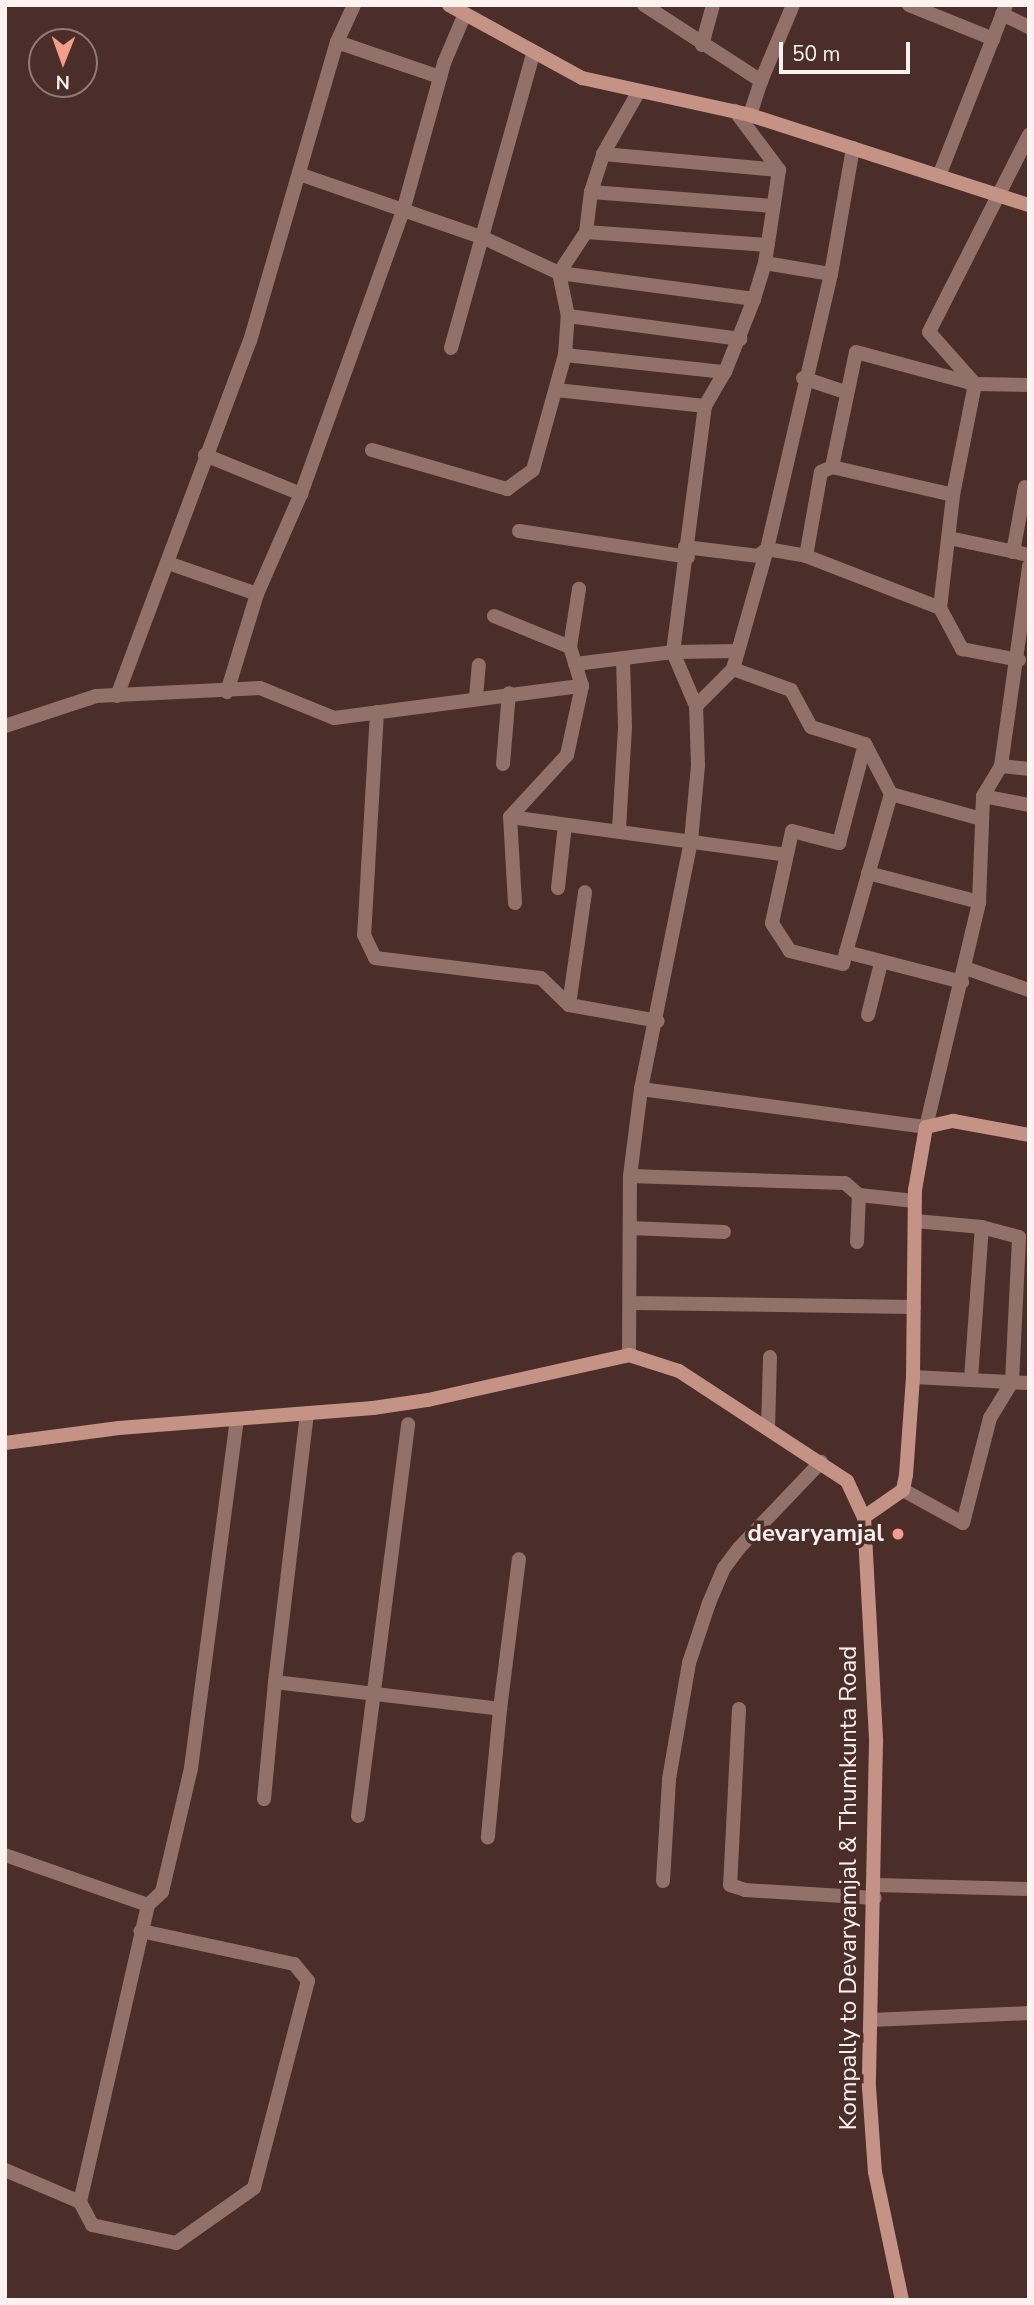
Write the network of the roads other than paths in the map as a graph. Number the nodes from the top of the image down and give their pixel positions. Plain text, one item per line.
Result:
1 (354, 5) edge
2 (449, 5) edge
3 (644, 5) edge
4 (713, 5) edge
5 (793, 5) edge
6 (909, 5) edge
7 (1004, 10) edge
8 (464, 16) junction
9 (1029, 27) edge
10 (993, 39) junction
11 (337, 42) junction
12 (702, 45) junction
13 (533, 55) junction
14 (440, 77) junction
15 (761, 81) junction
16 (638, 93) junction
17 (735, 111) junction
18 (750, 115) junction
19 (1029, 135) edge
20 (853, 148) junction
21 (603, 154) junction
22 (779, 170) junction
23 (299, 174) junction
24 (939, 176) junction
25 (591, 192) junction
26 (1000, 194) junction
27 (1029, 205) edge
28 (773, 206) junction
29 (403, 211) junction
30 (586, 232) junction
31 (484, 238) junction
32 (768, 245) junction
33 (765, 263) junction
34 (559, 273) junction
35 (831, 274) junction
36 (754, 299) junction
37 (568, 316) junction
38 (740, 339) junction
39 (451, 348) dead end
40 (565, 355) junction
41 (725, 372) junction
42 (803, 378) junction
43 (975, 384) junction
44 (1029, 385) edge
45 (556, 390) junction
46 (845, 391) junction
47 (705, 406) junction
48 (372, 450) dead end
49 (205, 455) junction
50 (832, 467) junction
51 (1026, 487) dead end
52 (300, 494) junction
53 (953, 495) junction
54 (519, 531) dead end
55 (949, 538) junction
56 (767, 549) junction
57 (687, 552) junction
58 (1013, 552) junction
59 (1029, 555) edge
60 (806, 556) junction
61 (168, 563) junction
62 (1029, 566) edge
63 (579, 589) dead end
64 (257, 594) junction
65 (940, 608) junction
66 (494, 616) dead end
67 (570, 647) junction
68 (738, 651) junction
69 (673, 652) junction
70 (623, 658) junction
71 (1019, 660) junction
72 (575, 664) junction
73 (479, 665) dead end
74 (733, 669) junction
75 (582, 686) junction
76 (227, 692) junction
77 (509, 693) junction
78 (117, 696) junction
79 (476, 697) junction
80 (696, 706) junction
81 (377, 712) junction
82 (5, 726) edge
83 (865, 744) junction
84 (503, 764) dead end
85 (1001, 766) junction
86 (1029, 769) edge
87 (891, 794) junction
88 (984, 796) junction
89 (1029, 805) edge
90 (509, 817) junction
91 (981, 819) junction
92 (565, 825) junction
93 (619, 829) junction
94 (691, 841) junction
95 (786, 855) junction
96 (868, 873) junction
97 (558, 888) dead end
98 (584, 892) dead end
99 (979, 902) junction
100 (515, 903) dead end
101 (846, 952) junction
102 (881, 963) junction
103 (964, 975) junction
104 (1029, 990) edge
105 (569, 1005) junction
106 (868, 1015) dead end
107 (658, 1021) junction
108 (641, 1090) junction
109 (926, 1127) junction
110 (1029, 1135) edge
111 (630, 1176) junction
112 (859, 1195) junction
113 (915, 1201) junction
114 (915, 1221) junction
115 (982, 1227) junction
116 (630, 1228) junction
117 (723, 1232) dead end
118 (858, 1242) dead end
119 (631, 1303) junction
120 (914, 1307) junction
121 (629, 1355) junction
122 (770, 1357) dead end
123 (913, 1377) junction
124 (971, 1379) junction
125 (1012, 1382) junction
126 (1029, 1383) edge
127 (307, 1413) junction
128 (237, 1419) junction
129 (408, 1424) dead end
130 (768, 1429) junction
131 (5, 1443) edge
132 (821, 1462) junction
133 (902, 1490) junction
134 (864, 1517) junction
135 (519, 1559) dead end
136 (275, 1682) junction
137 (373, 1691) junction
138 (500, 1709) junction
139 (739, 1709) dead end
140 (264, 1799) dead end
141 (358, 1816) dead end
142 (488, 1837) dead end
143 (5, 1855) edge
144 (663, 1881) dead end
145 (1029, 1889) edge
146 (875, 1891) junction
147 (148, 1905) junction
148 (141, 1931) junction
149 (1029, 2013) edge
150 (871, 2020) junction
151 (5, 2170) edge
152 (80, 2202) junction
153 (902, 2300) edge

1 - 11 street
2 - 8 main road
3 - 12 street
4 - 12 street
5 - 15 street
6 - 10 street
7 - 9 street
7 - 10 street
8 - 13 main road
8 - 14 street
10 - 24 street
11 - 14 street
11 - 23 street
12 - 15 street
13 - 16 main road
13 - 31 street
14 - 29 street
15 - 18 street
16 - 17 main road
16 - 21 street
17 - 18 main road
17 - 22 street
18 - 20 main road
19 - 26 street
20 - 24 main road
20 - 35 street
21 - 22 street
21 - 25 street
22 - 28 street
23 - 29 street
23 - 49 street
24 - 26 main road
25 - 28 street
25 - 30 street
26 - 27 main road
26 - 43 street
28 - 32 street
29 - 31 street
29 - 52 street
30 - 32 street
30 - 34 street
31 - 34 street
31 - 39 street
32 - 33 street
33 - 35 street
33 - 36 street
34 - 36 street
34 - 37 street
35 - 42 street
36 - 38 street
37 - 38 street
37 - 40 street
38 - 41 street
40 - 41 street
40 - 45 street
41 - 47 street
42 - 46 street
42 - 56 street
43 - 44 street
43 - 46 street
43 - 53 street
45 - 47 street
45 - 48 street
46 - 50 street
47 - 57 street
49 - 52 street
49 - 61 street
50 - 53 street
50 - 60 street
51 - 58 street
52 - 64 street
53 - 55 street
54 - 57 street
55 - 58 street
55 - 65 street
56 - 57 street
56 - 60 street
56 - 68 street
57 - 69 street
58 - 59 street
60 - 65 street
61 - 64 street
61 - 78 street
62 - 71 street
63 - 67 street
64 - 76 street
65 - 71 street
66 - 67 street
67 - 72 street
68 - 69 street
68 - 74 street
69 - 70 street
69 - 80 street
70 - 72 street
70 - 93 street
71 - 85 street
72 - 75 street
73 - 79 street
74 - 80 street
74 - 83 street
75 - 77 street
75 - 90 street
76 - 78 street
76 - 81 street
77 - 79 street
77 - 84 street
78 - 82 street
79 - 81 street
80 - 94 street
81 - 105 street
83 - 87 street
83 - 95 street
85 - 86 street
85 - 88 street
87 - 91 street
87 - 96 street
88 - 89 street
88 - 91 street
90 - 92 street
90 - 100 street
91 - 99 street
92 - 93 street
92 - 97 street
93 - 94 street
94 - 95 street
94 - 107 street
95 - 101 street
96 - 99 street
96 - 101 street
98 - 105 street
99 - 103 street
101 - 102 street
102 - 103 street
102 - 106 street
103 - 104 street
103 - 109 street
105 - 107 street
107 - 108 street
108 - 109 street
108 - 111 street
109 - 110 main road
109 - 113 main road
111 - 112 street
111 - 116 street
112 - 113 street
112 - 118 street
113 - 114 main road
114 - 115 street
114 - 120 main road
115 - 124 street
115 - 125 street
116 - 117 street
116 - 119 street
119 - 120 street
119 - 121 street
120 - 123 main road
121 - 127 main road
121 - 130 main road, Kompally to Devaryamjal & Thumkunta Road
122 - 130 street
123 - 124 street
123 - 133 main road
124 - 125 street
125 - 126 street
125 - 133 street
127 - 128 main road
127 - 136 street
128 - 131 main road
128 - 147 street
129 - 137 street
130 - 132 main road, Kompally to Devaryamjal & Thumkunta Road
132 - 134 main road, Kompally to Devaryamjal & Thumkunta Road
132 - 144 street
133 - 134 main road
134 - 146 main road, Kompally to Devaryamjal & Thumkunta Road
135 - 138 street
136 - 137 street
136 - 140 street
137 - 138 street
137 - 141 street
138 - 142 street
139 - 146 street
143 - 147 street
145 - 146 street
146 - 150 main road, Kompally to Devaryamjal & Thumkunta Road
147 - 148 street
148 - 152 street
148 - 152 street
149 - 150 street
150 - 153 main road, Kompally to Devaryamjal & Thumkunta Road
151 - 152 street

